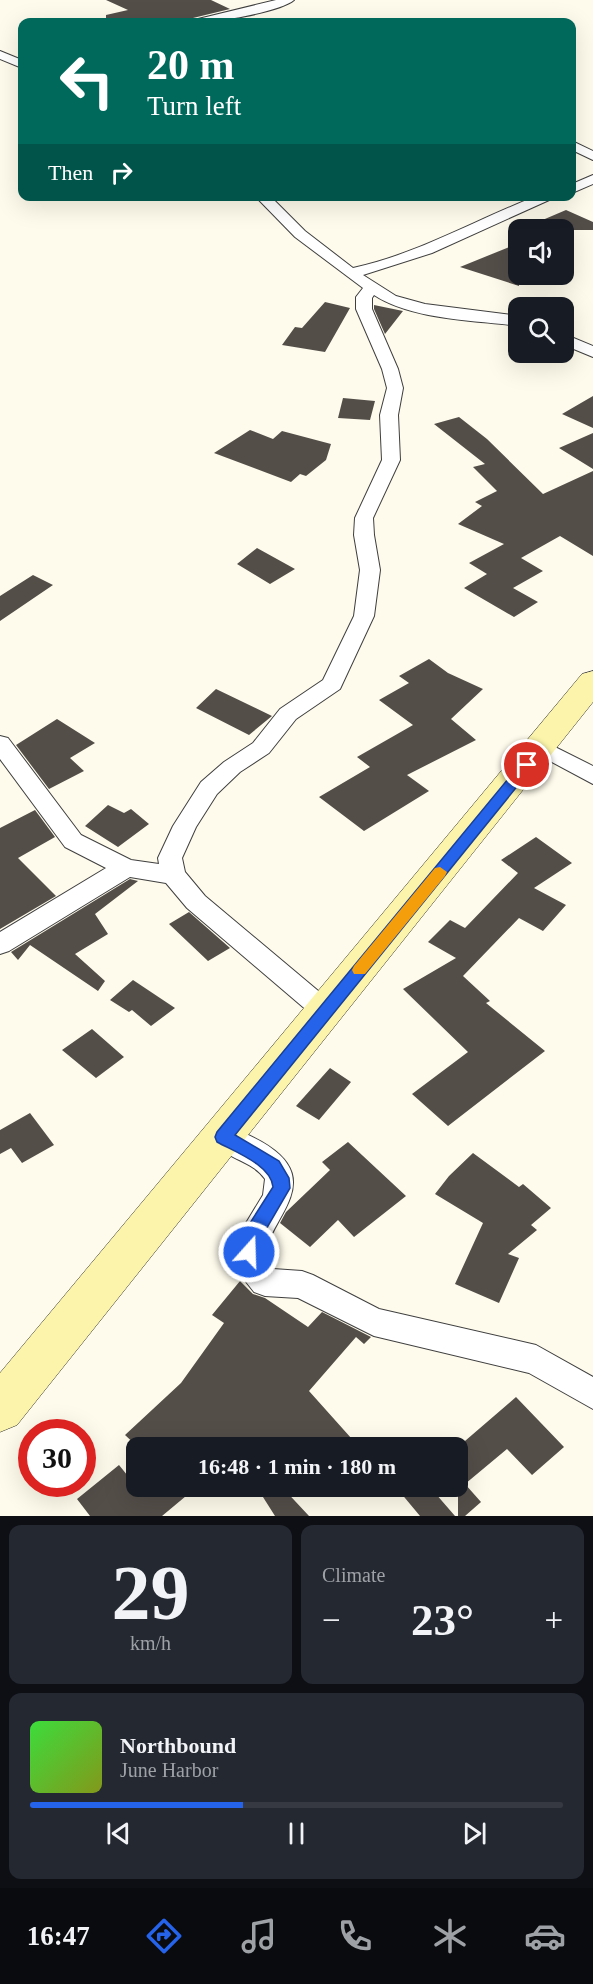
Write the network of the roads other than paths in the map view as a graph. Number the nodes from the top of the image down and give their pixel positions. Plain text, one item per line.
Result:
1 (288, 0) edge
2 (216, 18) edge
3 (0, 56) edge
4 (18, 61) edge
5 (576, 147) edge
6 (593, 156) edge
7 (593, 179) edge
8 (576, 187) edge
9 (267, 201) edge
10 (538, 201) edge
11 (350, 273) junction
12 (368, 294) junction
13 (508, 320) edge
14 (574, 343) edge
15 (593, 352) edge
16 (593, 681) edge
17 (0, 743) edge
18 (541, 747) junction
19 (593, 776) edge
20 (126, 868) junction
21 (173, 875) junction
22 (0, 944) edge
23 (326, 1012) junction
24 (223, 1137) junction
25 (593, 1394) edge
26 (0, 1409) edge

1 - 2 street
3 - 4 street
5 - 6 street
7 - 8 street
9 - 11 street
10 - 11 street
11 - 12 street
12 - 13 street
12 - 21 street
14 - 15 street
16 - 18 street
17 - 20 street
18 - 19 street
18 - 23 street
20 - 21 street
20 - 22 street
21 - 23 street
23 - 24 street
24 - 25 street
24 - 26 street

